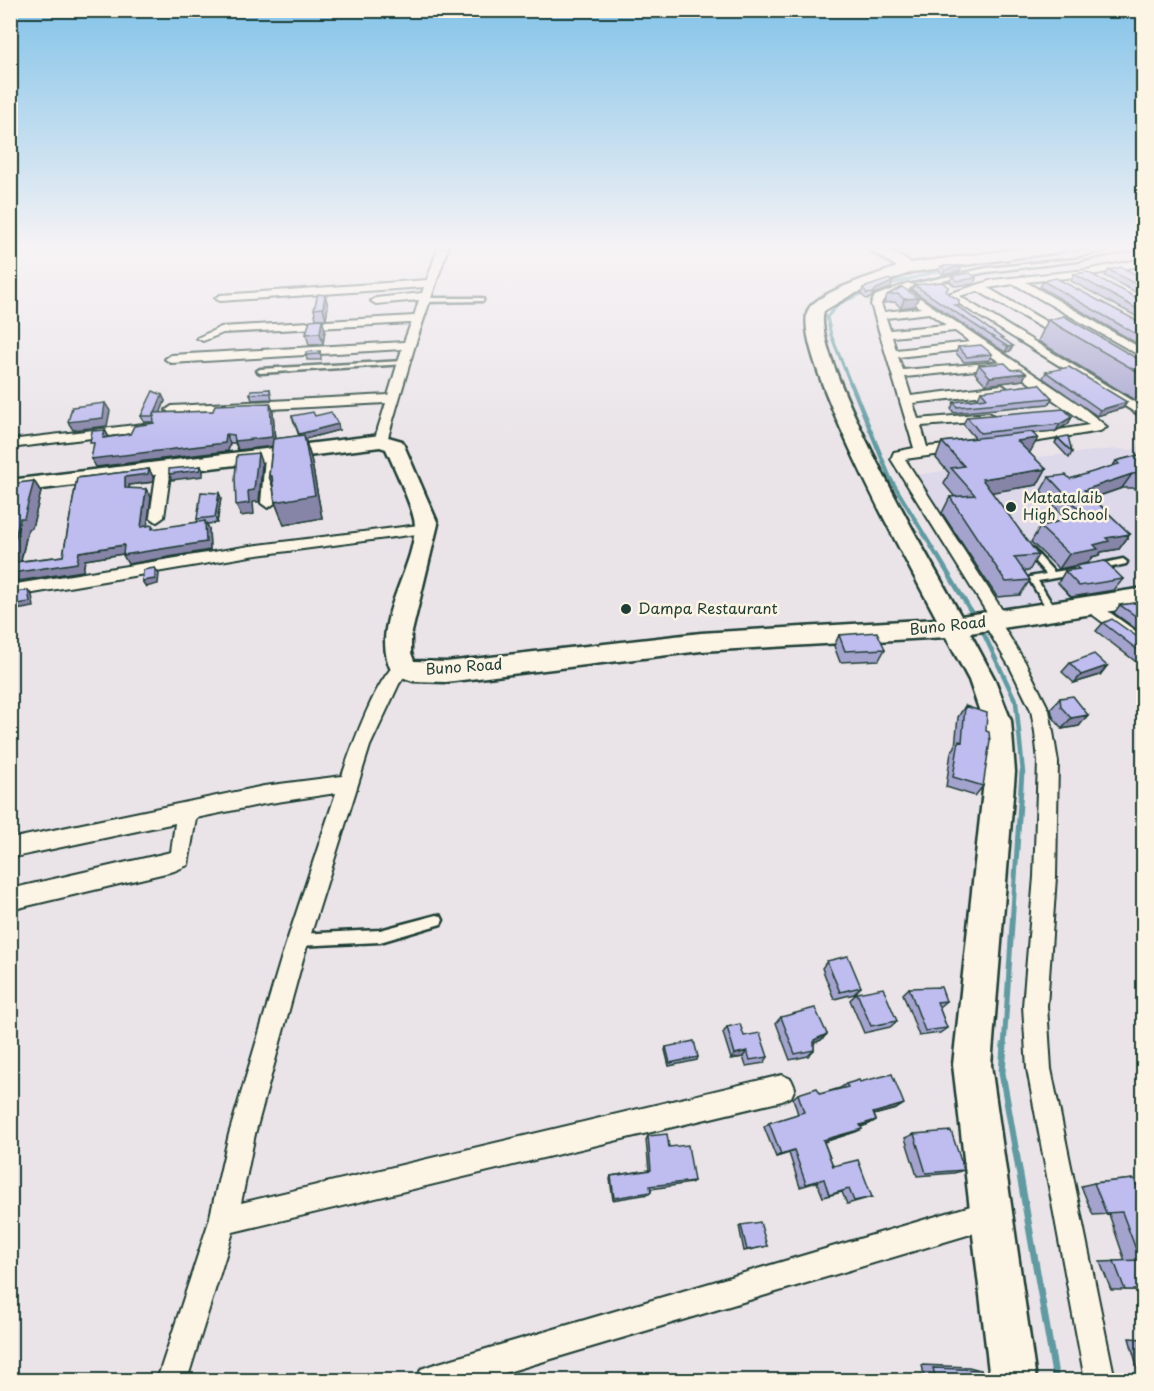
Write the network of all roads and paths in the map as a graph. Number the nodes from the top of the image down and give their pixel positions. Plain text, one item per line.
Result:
1 (420, 313) edge
2 (816, 313) edge
3 (879, 313) edge
4 (905, 313) edge
5 (934, 313) edge
6 (980, 313) edge
7 (1024, 313) edge
8 (1071, 313) edge
9 (879, 316) junction
10 (418, 319) junction
11 (956, 328) junction
12 (884, 334) junction
13 (203, 338) dead end
14 (981, 344) junction
15 (409, 345) junction
16 (1082, 347) edge
17 (890, 354) junction
18 (1143, 355) edge
19 (171, 359) dead end
20 (366, 359) dead end
21 (404, 360) junction
22 (1010, 364) junction
23 (260, 371) dead end
24 (897, 374) junction
25 (1039, 384) junction
26 (393, 399) junction
27 (906, 400) junction
28 (1076, 408) junction
29 (1140, 409) edge
30 (172, 410) edge
31 (1054, 410) edge
32 (998, 416) edge
33 (914, 423) junction
34 (152, 428) edge
35 (381, 441) junction
36 (1000, 443) edge
37 (10, 444) edge
38 (978, 445) edge
39 (922, 451) junction
40 (272, 454) junction
41 (164, 468) junction
42 (10, 487) edge
43 (268, 503) dead end
44 (157, 517) dead end
45 (427, 529) junction
46 (1026, 546) edge
47 (1123, 562) dead end
48 (1093, 568) edge
49 (1083, 570) edge
50 (1052, 575) junction
51 (10, 591) edge
52 (1143, 597) edge
53 (1091, 605) junction
54 (1053, 612) junction
55 (995, 621) junction
56 (952, 627) junction
57 (1143, 647) edge
58 (402, 667) junction
59 (350, 783) junction
60 (187, 812) junction
61 (10, 849) edge
62 (10, 900) edge
63 (437, 920) dead end
64 (298, 940) junction
65 (782, 1088) dead end
66 (991, 1214) junction
67 (223, 1221) junction
68 (172, 1380) edge
69 (432, 1380) edge
70 (1013, 1380) edge
71 (1100, 1380) edge

1 - 10 street
2 - 56 street
3 - 9 street
4 - 9 street
5 - 11 street
6 - 29 street
7 - 16 street
8 - 18 street
9 - 12 street
10 - 13 street
10 - 15 street
11 - 12 street
11 - 14 street
12 - 17 street
14 - 17 street
14 - 22 street
15 - 19 street
15 - 21 street
17 - 24 street
20 - 21 lane
21 - 23 lane
21 - 26 street
22 - 24 street
22 - 25 street
24 - 27 street
25 - 27 street
25 - 28 street
26 - 30 street
26 - 35 street
27 - 33 street
28 - 31 street
28 - 36 street
32 - 33 street
33 - 39 street
34 - 37 street
35 - 40 street
35 - 45 street
38 - 39 street
39 - 55 street
40 - 41 street
40 - 43 street
41 - 42 street
41 - 44 street
45 - 51 street
45 - 58 street
46 - 50 lane
47 - 48 lane
49 - 50 lane
50 - 54 lane
52 - 53 street, Buno Road
53 - 54 street, Buno Road
53 - 57 street
54 - 55 street, Buno Road
55 - 56 street, Buno Road
55 - 71 street
56 - 58 street, Buno Road
56 - 66 street
58 - 59 street
59 - 60 street
59 - 64 street
60 - 61 street
60 - 62 street
63 - 64 lane
64 - 67 street
65 - 67 street
66 - 69 street
66 - 70 street
67 - 68 street

